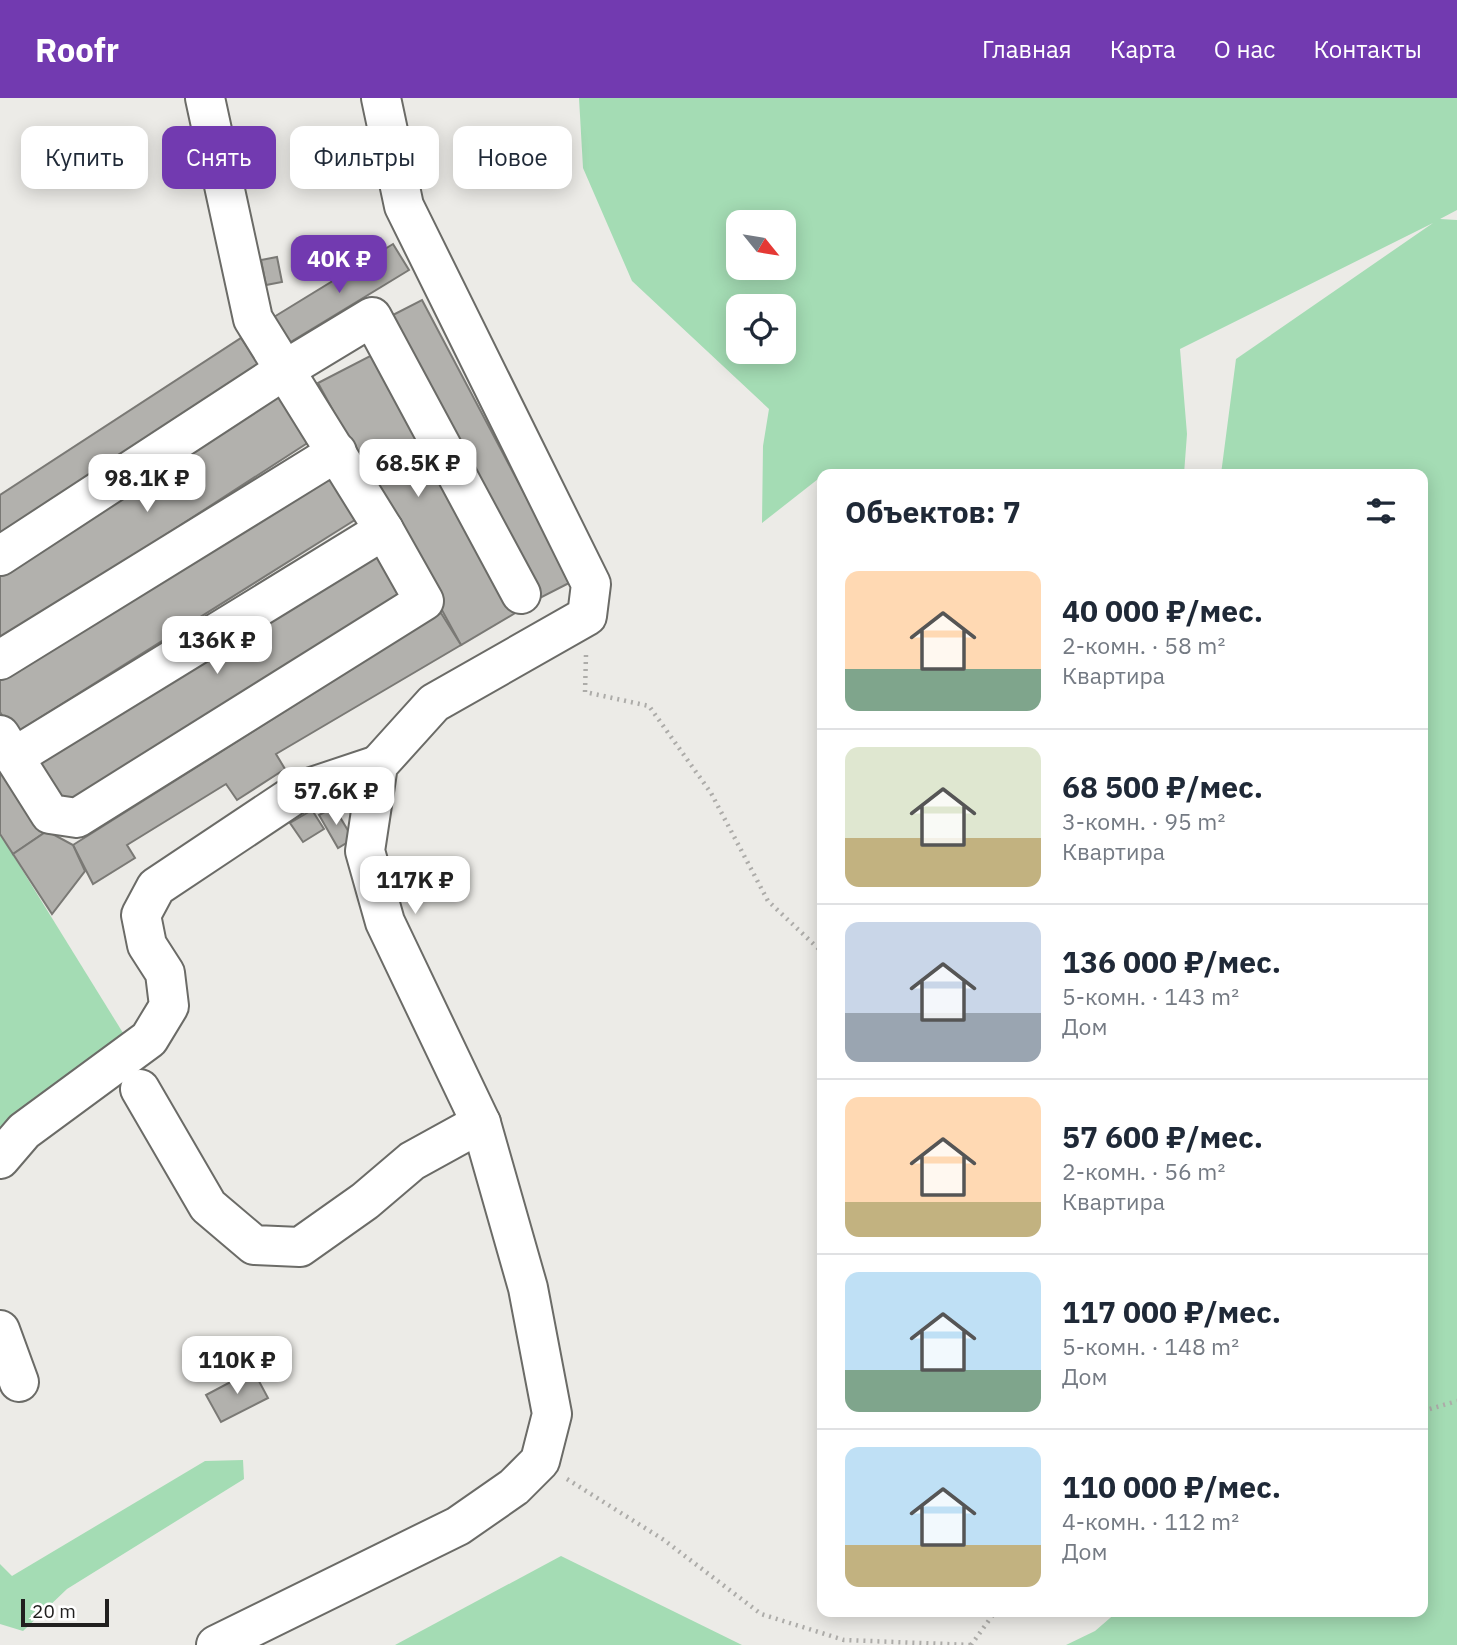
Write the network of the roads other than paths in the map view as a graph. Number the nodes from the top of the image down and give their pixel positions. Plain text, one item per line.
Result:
1 (205, 98) edge
2 (381, 98) edge
3 (286, 369) junction
4 (337, 452) junction
5 (384, 530) junction
6 (0, 556) edge
7 (521, 594) dead end
8 (0, 660) edge
9 (7, 746) edge
10 (378, 765) junction
11 (140, 1088) dead end
12 (481, 1123) junction
13 (0, 1159) edge
14 (0, 1330) edge
15 (19, 1382) dead end
16 (216, 1645) edge

1 - 3 street
2 - 10 street
3 - 4 street
3 - 6 street
3 - 7 street
4 - 5 street
4 - 8 street
5 - 9 street
5 - 9 street
10 - 12 street
10 - 13 street
11 - 12 street
12 - 16 street
14 - 15 street

